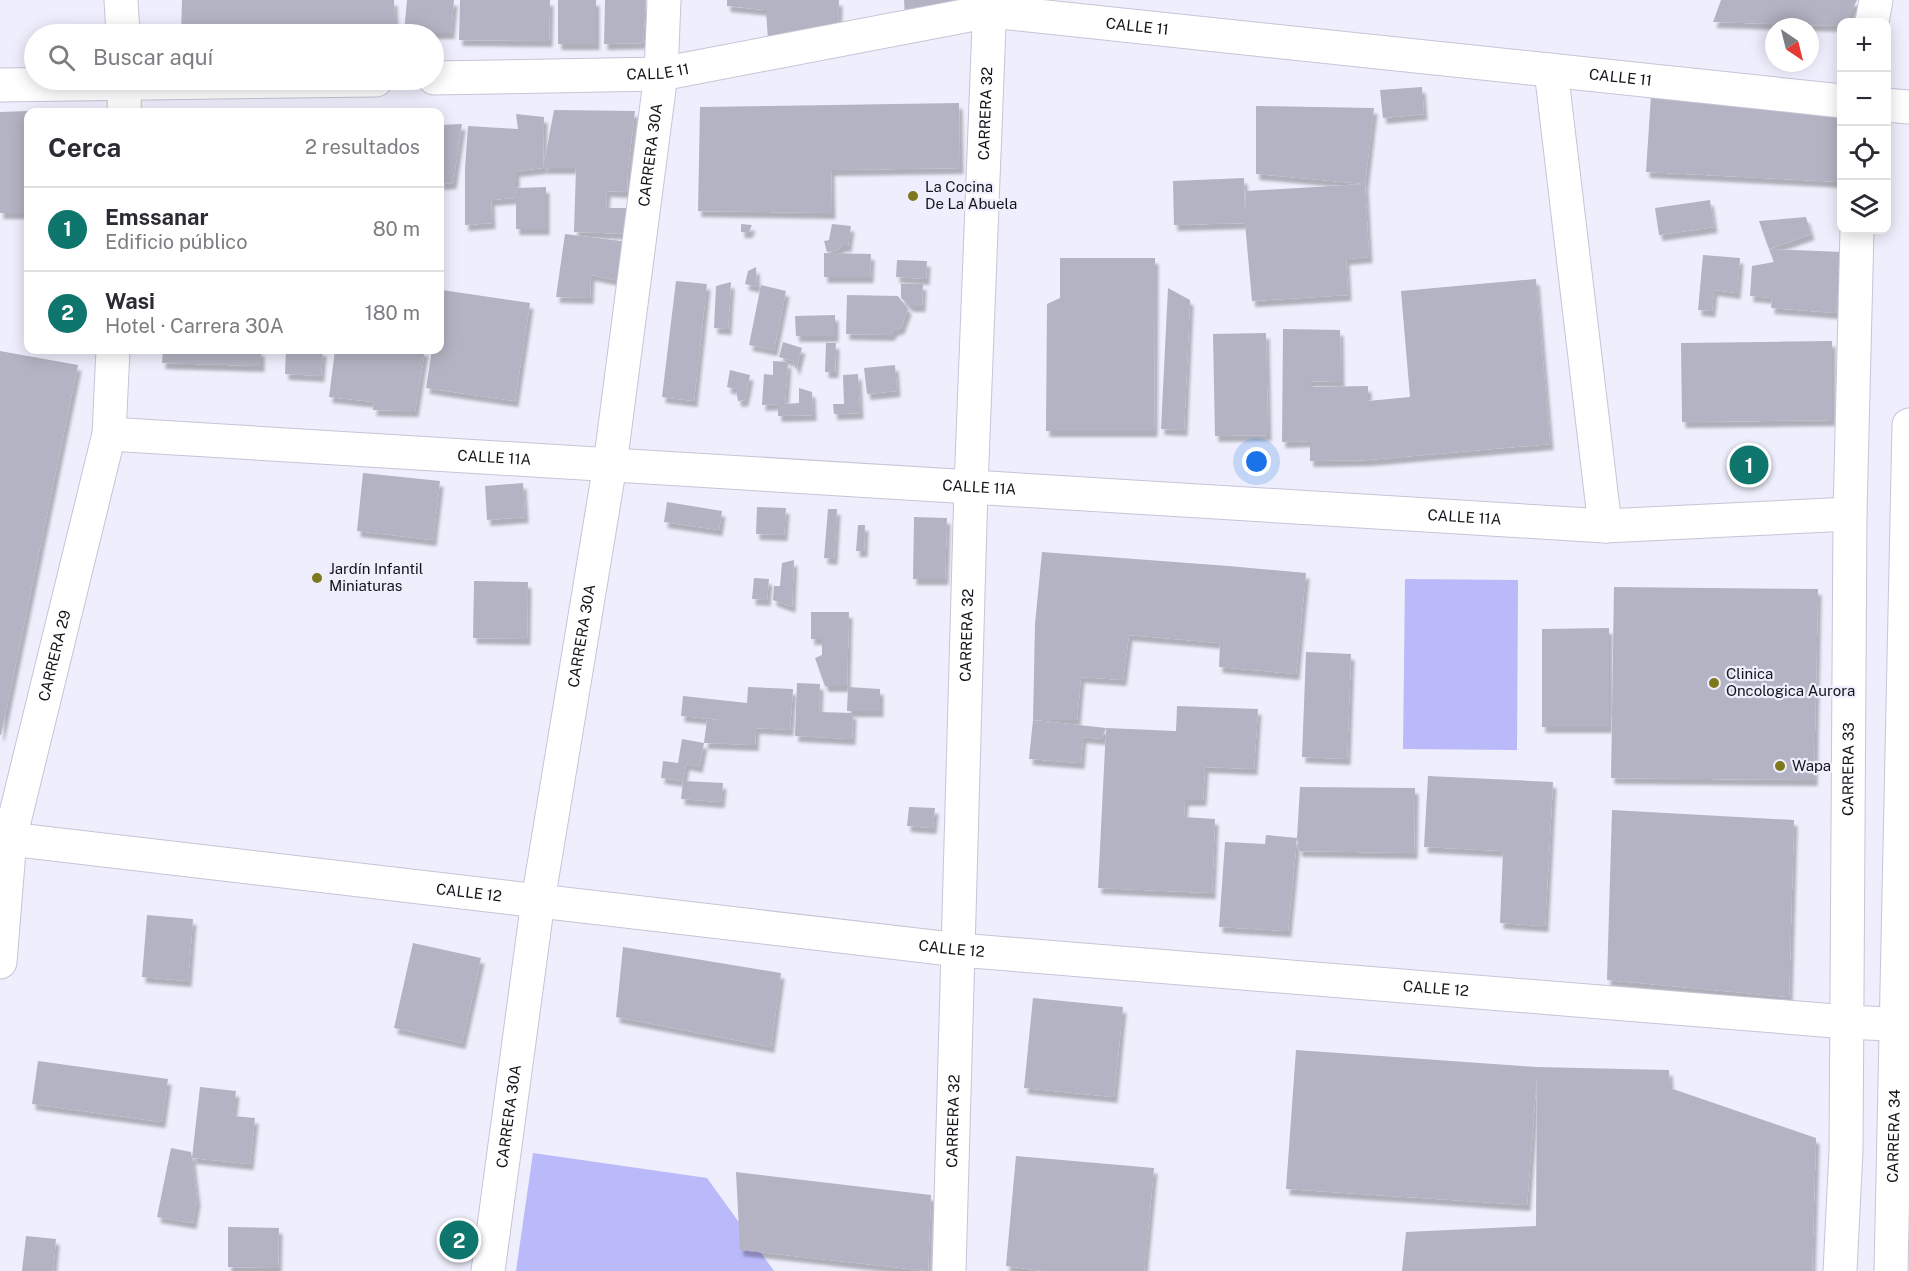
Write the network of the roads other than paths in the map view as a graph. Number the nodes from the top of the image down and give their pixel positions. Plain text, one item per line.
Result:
1 (121, 0) edge
2 (664, 0) edge
3 (1876, 0) edge
4 (990, 5) edge
5 (1873, 18) edge
6 (122, 24) edge
7 (1551, 70) junction
8 (661, 74) junction
9 (444, 78) edge
10 (0, 85) edge
11 (24, 86) edge
12 (89, 90) edge
13 (166, 90) edge
14 (124, 92) edge
15 (1837, 99) edge
16 (1891, 106) edge
17 (1909, 108) edge
18 (1857, 234) edge
19 (112, 354) edge
20 (1909, 425) edge
21 (109, 434) junction
22 (610, 465) junction
23 (971, 487) junction
24 (1850, 514) junction
25 (1605, 526) junction
26 (5, 838) edge
27 (538, 902) junction
28 (959, 950) junction
29 (0, 962) edge
30 (1847, 1022) junction
31 (1903, 1025) edge
32 (488, 1271) edge
33 (949, 1271) edge
34 (1840, 1271) edge
35 (1891, 1271) edge

1 - 6 street
2 - 8 street, CARRERA 30A
3 - 5 street
4 - 7 street, CALLE 11
4 - 8 street, CALLE 11
4 - 23 street, CARRERA 32
7 - 15 street, CALLE 11
7 - 25 street
8 - 9 street, CALLE 11
8 - 22 street, CARRERA 30A
10 - 11 street
12 - 14 street
13 - 14 street
16 - 17 street
18 - 24 street, CARRERA 33
19 - 21 street, CARRERA 29
20 - 31 street, CARRERA 34
21 - 22 street, CALLE 11A
21 - 26 street, CARRERA 29
22 - 23 street, CALLE 11A
22 - 27 street, CARRERA 30A
23 - 25 street, CALLE 11A
23 - 28 street, CARRERA 32
24 - 25 street, CALLE 11A
24 - 30 street, CARRERA 33
26 - 27 street, CALLE 12
26 - 29 street, CARRERA 29
27 - 28 street, CALLE 12
27 - 32 street, CARRERA 30A
28 - 30 street, CALLE 12
28 - 33 street, CARRERA 32
30 - 31 street, CALLE 12
30 - 34 street, CARRERA 33
31 - 35 street, CARRERA 34

